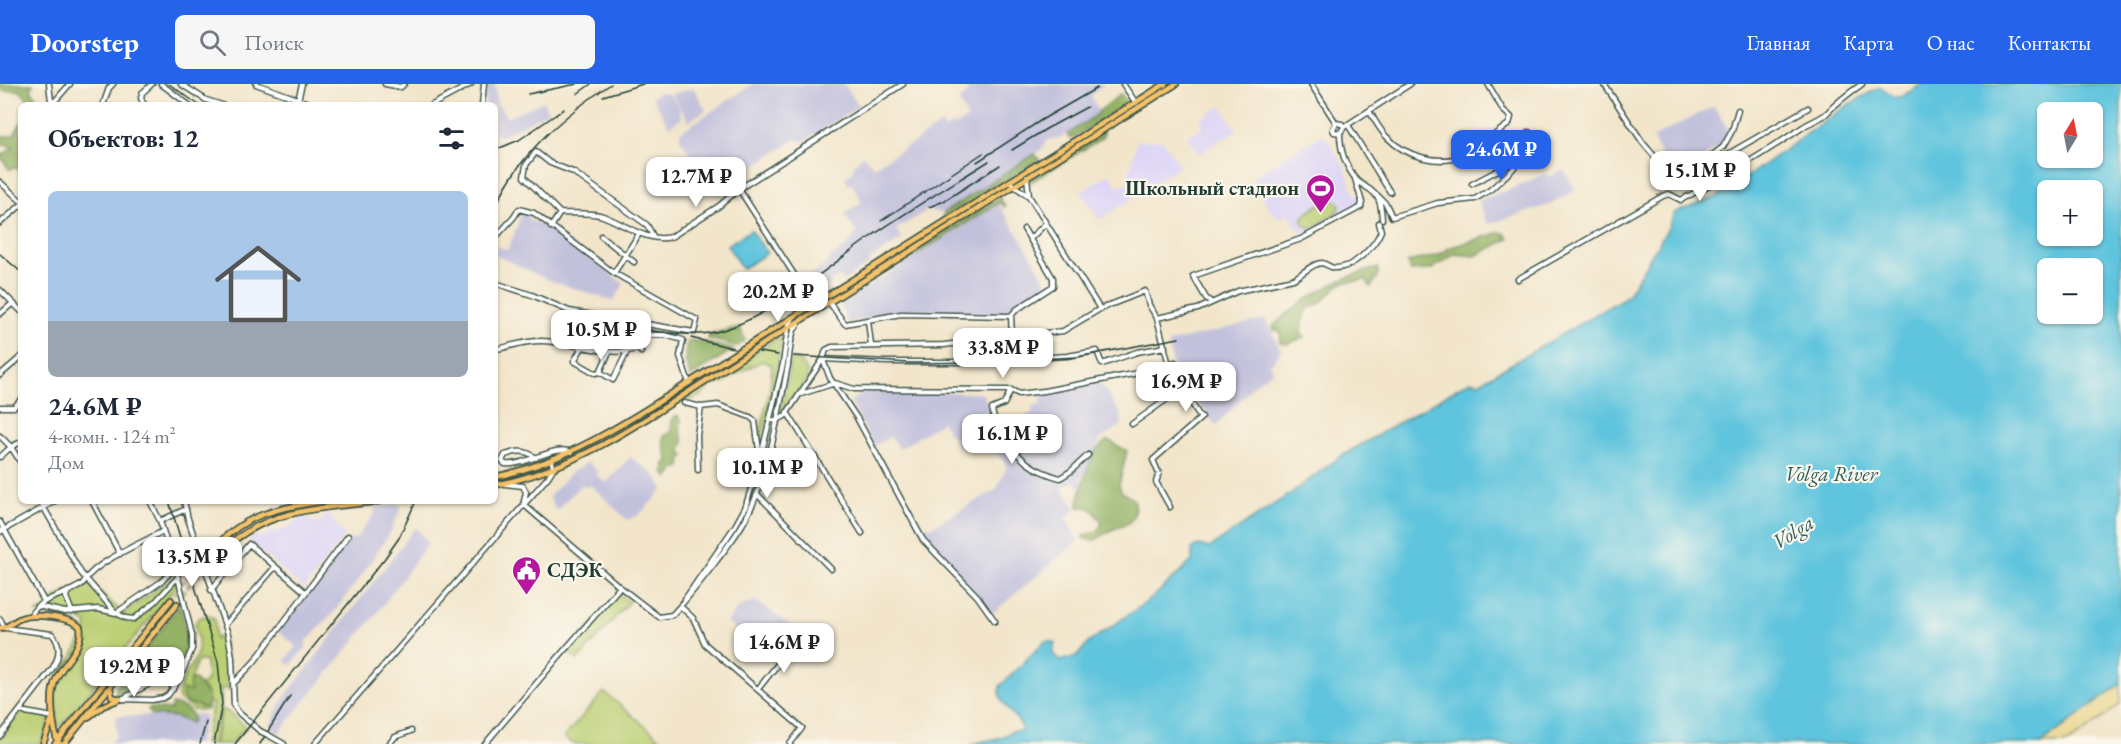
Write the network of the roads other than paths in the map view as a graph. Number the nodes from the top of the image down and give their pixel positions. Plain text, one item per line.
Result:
1 (49, 84) edge
2 (70, 84) edge
3 (113, 84) edge
4 (152, 84) edge
5 (161, 84) edge
6 (181, 84) edge
7 (256, 84) edge
8 (302, 84) edge
9 (385, 84) edge
10 (404, 84) edge
11 (471, 84) edge
12 (484, 84) edge
13 (903, 84) edge
14 (1123, 84) edge
15 (1165, 84) edge
16 (1176, 84) edge
17 (1311, 84) edge
18 (1410, 84) edge
19 (1488, 84) edge
20 (1604, 84) edge
21 (1862, 84) edge
22 (298, 99) junction
23 (104, 102) edge
24 (143, 102) edge
25 (185, 102) edge
26 (212, 102) edge
27 (306, 102) edge
28 (438, 102) edge
29 (482, 102) edge
30 (1137, 105) junction
31 (1808, 108) dead end
32 (1738, 110) dead end
33 (1369, 111) junction
34 (1336, 123) junction
35 (1346, 126) junction
36 (1529, 132) dead end
37 (1340, 133) junction
38 (1663, 156) dead end
39 (1656, 158) junction
40 (1519, 159) junction
41 (1698, 166) junction
42 (1026, 175) junction
43 (1355, 179) junction
44 (0, 182) edge
45 (1012, 184) junction
46 (1472, 184) dead end
47 (739, 189) junction
48 (1390, 192) dead end
49 (1377, 195) junction
50 (1029, 196) junction
51 (18, 200) edge
52 (18, 206) edge
53 (561, 213) junction
54 (0, 223) edge
55 (1046, 223) junction
56 (551, 227) junction
57 (1024, 229) dead end
58 (639, 234) junction
59 (498, 235) edge
60 (601, 236) dead end
61 (653, 236) junction
62 (1030, 239) junction
63 (624, 254) junction
64 (634, 262) dead end
65 (614, 273) junction
66 (1518, 279) dead end
67 (498, 284) edge
68 (0, 290) edge
69 (829, 302) junction
70 (1211, 302) junction
71 (13, 303) junction
72 (813, 304) junction
73 (18, 308) edge
74 (1100, 309) junction
75 (0, 314) edge
76 (1011, 316) junction
77 (1157, 318) junction
78 (868, 321) junction
79 (790, 326) junction
80 (780, 333) junction
81 (1012, 338) junction
82 (788, 340) junction
83 (871, 345) junction
84 (583, 346) junction
85 (1165, 347) junction
86 (498, 350) edge
87 (609, 352) junction
88 (627, 352) junction
89 (823, 359) junction
90 (18, 360) edge
91 (1175, 362) dead end
92 (785, 364) junction
93 (1169, 365) junction
94 (600, 372) junction
95 (0, 375) edge
96 (689, 382) junction
97 (835, 384) junction
98 (1184, 387) junction
99 (1011, 390) junction
100 (800, 394) junction
101 (18, 403) edge
102 (684, 403) dead end
103 (0, 407) edge
104 (701, 407) junction
105 (787, 412) junction
106 (771, 420) junction
107 (776, 421) junction
108 (1132, 424) dead end
109 (0, 436) edge
110 (18, 444) edge
111 (11, 447) junction
112 (571, 453) junction
113 (1088, 455) dead end
114 (0, 457) edge
115 (18, 458) edge
116 (536, 458) junction
117 (552, 460) junction
118 (760, 460) junction
119 (554, 469) junction
120 (699, 470) dead end
121 (498, 476) edge
122 (503, 484) junction
123 (498, 485) edge
124 (757, 494) junction
125 (41, 504) edge
126 (50, 504) edge
127 (94, 504) edge
128 (151, 504) edge
129 (306, 504) edge
130 (360, 504) edge
131 (523, 504) junction
132 (185, 505) edge
133 (1170, 507) dead end
134 (43, 508) junction
135 (159, 521) junction
136 (0, 522) edge
137 (2, 530) edge
138 (163, 531) junction
139 (862, 533) dead end
140 (348, 536) dead end
141 (120, 554) junction
142 (207, 555) tunnel mouth
143 (212, 560) tunnel mouth
144 (175, 566) junction
145 (276, 567) junction
146 (831, 569) dead end
147 (178, 577) junction
148 (87, 578) junction
149 (620, 588) junction
150 (211, 590) junction
151 (68, 591) junction
152 (305, 592) junction
153 (171, 600) tunnel mouth
154 (44, 601) junction
155 (177, 604) tunnel mouth
156 (682, 604) junction
157 (37, 606) junction
158 (72, 612) junction
159 (116, 613) junction
160 (30, 616) junction
161 (0, 619) edge
162 (995, 621) dead end
163 (225, 625) junction
164 (2, 628) edge
165 (793, 645) dead end
166 (190, 657) junction
167 (164, 676) junction
168 (232, 684) junction
169 (110, 686) junction
170 (145, 686) junction
171 (758, 689) junction
172 (173, 690) junction
173 (121, 699) junction
174 (149, 700) junction
175 (20, 711) junction
176 (53, 717) junction
177 (82, 722) junction
178 (54, 724) junction
179 (67, 728) junction
180 (411, 731) dead end
181 (0, 736) edge
182 (59, 743) edge
183 (43, 744) edge
184 (284, 744) edge
185 (315, 744) edge
186 (389, 744) edge
187 (485, 744) edge
188 (790, 744) edge

1 - 2 street
3 - 23 street
4 - 24 street
5 - 25 street
6 - 26 street
7 - 22 street
8 - 22 street
9 - 10 street
11 - 28 street
12 - 29 street
13 - 47 street
14 - 30 street
15 - 30 main road
16 - 30 main road
17 - 34 street
18 - 33 street
19 - 33 street
20 - 39 street
21 - 66 street
22 - 27 street
30 - 42 main road
31 - 41 street
32 - 41 street
33 - 35 street
34 - 35 street
34 - 37 street
35 - 37 street
35 - 48 street
36 - 40 street
37 - 43 street
38 - 39 street
39 - 41 street
40 - 46 street
40 - 49 street
42 - 45 main road
42 - 50 street
43 - 49 street
43 - 70 street
44 - 51 street
45 - 50 street
45 - 69 main road
45 - 72 main road
47 - 61 street
47 - 72 street
49 - 70 street
50 - 55 street
52 - 54 street
53 - 56 street
53 - 58 street
53 - 61 street
55 - 62 street
55 - 74 street
56 - 59 street
56 - 65 street
57 - 62 street
58 - 61 street
58 - 63 street
60 - 63 street
62 - 76 street
63 - 64 street
63 - 65 street
65 - 67 street
68 - 71 street
69 - 78 street
69 - 79 main road
70 - 77 street
71 - 73 street
71 - 75 street
72 - 79 main road
74 - 77 street
74 - 81 street
76 - 78 street
76 - 81 street
77 - 85 street
78 - 83 street
79 - 80 main road
79 - 82 street
79 - 96 main road, bridge
80 - 82 street
80 - 119 main road, bridge
81 - 83 street
82 - 92 street, bridge
83 - 89 street
84 - 86 street
84 - 87 street
84 - 94 street
85 - 89 street
85 - 93 street
87 - 88 street
87 - 94 street
88 - 94 street
88 - 96 street
89 - 97 street
89 - 100 street
90 - 95 street
91 - 93 street
92 - 106 street
92 - 107 street
93 - 98 street
93 - 99 street
96 - 112 main road
97 - 99 street
97 - 100 street
97 - 162 street
98 - 108 street
98 - 133 street
99 - 113 street
100 - 105 street
101 - 103 street
102 - 104 street
104 - 118 street
104 - 120 street
105 - 107 street
105 - 139 street
106 - 107 street
106 - 118 street
107 - 124 street
109 - 111 street
110 - 111 street
111 - 114 street
111 - 115 street
112 - 116 street
112 - 117 main road
116 - 116 street
117 - 119 street
117 - 121 main road
118 - 156 street
119 - 122 main road
119 - 131 street
122 - 123 main road
122 - 131 street
124 - 146 street
124 - 156 street
125 - 134 street
126 - 134 street
127 - 141 street
128 - 135 street
129 - 142 main road
130 - 143 main road
131 - 149 street
131 - 185 street
132 - 135 street
132 - 150 street
134 - 137 street
134 - 148 street
135 - 138 street
136 - 137 street
137 - 154 street
138 - 141 street
138 - 144 street
140 - 152 street
141 - 148 street
144 - 147 street
144 - 159 street
145 - 150 street
145 - 152 street
145 - 163 street
147 - 159 street
147 - 166 street
148 - 151 street
148 - 159 street
149 - 156 street
149 - 187 street
150 - 163 street
151 - 154 street
151 - 158 street
152 - 168 street
153 - 179 main road
154 - 157 street
155 - 169 main road
156 - 171 street
157 - 158 street
157 - 160 street
158 - 159 street
160 - 164 main road
160 - 176 main road
161 - 164 street
163 - 168 street
164 - 175 street
165 - 171 street
166 - 167 street
166 - 172 street
167 - 170 street
167 - 172 street
168 - 184 street, bridge
169 - 173 main road
169 - 177 main road
170 - 173 street
170 - 174 street
171 - 188 street
172 - 174 street
173 - 174 street
173 - 177 main road
175 - 176 street
175 - 181 street
176 - 178 main road
176 - 183 main road
177 - 182 main road
178 - 179 main road
178 - 182 main road
179 - 182 main road
180 - 186 street

